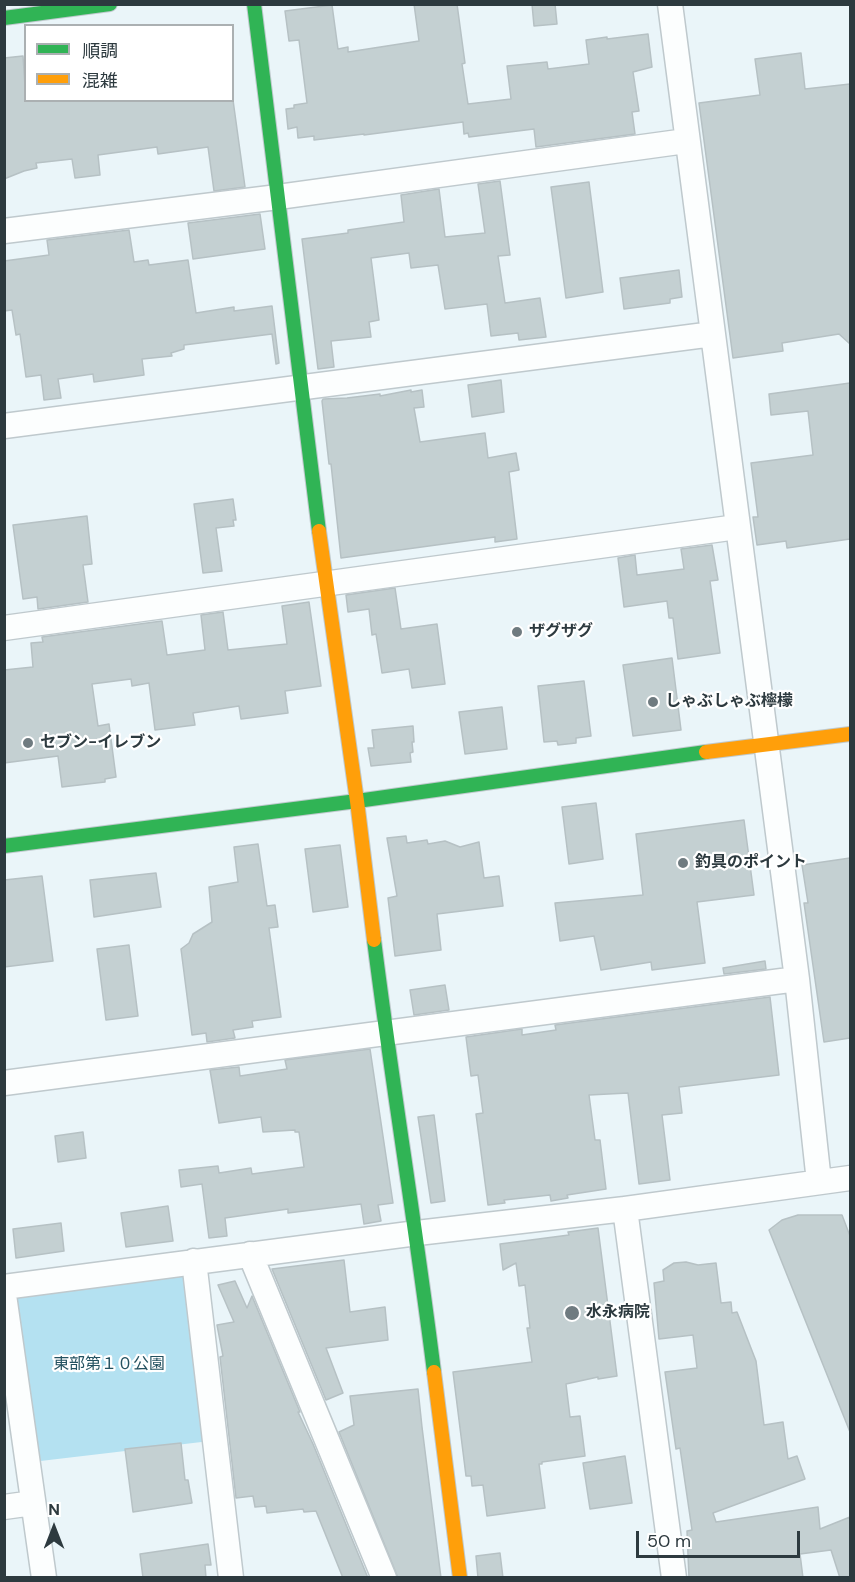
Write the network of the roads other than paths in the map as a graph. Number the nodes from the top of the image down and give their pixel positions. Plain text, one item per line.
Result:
1 (110, 4) edge
2 (254, 4) edge
3 (670, 4) edge
4 (4, 18) edge
5 (686, 141) junction
6 (279, 197) junction
7 (4, 231) edge
8 (713, 334) junction
9 (302, 386) junction
10 (4, 426) edge
11 (737, 527) junction
12 (325, 584) junction
13 (4, 628) edge
14 (850, 734) edge
15 (766, 743) junction
16 (357, 801) junction
17 (4, 846) edge
18 (797, 979) junction
19 (386, 1033) junction
20 (4, 1083) edge
21 (850, 1178) edge
22 (819, 1182) junction
23 (625, 1209) junction
24 (417, 1233) junction
25 (250, 1254) junction
26 (194, 1261) junction
27 (4, 1287) edge
28 (4, 1295) edge
29 (33, 1503) junction
30 (4, 1507) edge
31 (44, 1578) edge
32 (231, 1578) edge
33 (384, 1578) edge
34 (460, 1578) edge
35 (674, 1578) edge

1 - 4 street
2 - 6 street
3 - 5 street
5 - 6 street
5 - 8 street
6 - 7 street
6 - 9 street
8 - 9 street
8 - 11 street
9 - 10 street
9 - 12 street
11 - 12 street
11 - 15 street
12 - 13 street
12 - 16 street
14 - 15 street
15 - 16 street
15 - 18 street
16 - 17 street
16 - 19 street
18 - 19 street
18 - 22 street
19 - 20 street
19 - 24 street
21 - 22 street
22 - 23 street
23 - 24 street
23 - 35 street
24 - 25 street
24 - 34 street
25 - 26 street
25 - 33 street
26 - 27 street
26 - 32 street
28 - 29 street
29 - 30 street
29 - 31 street

